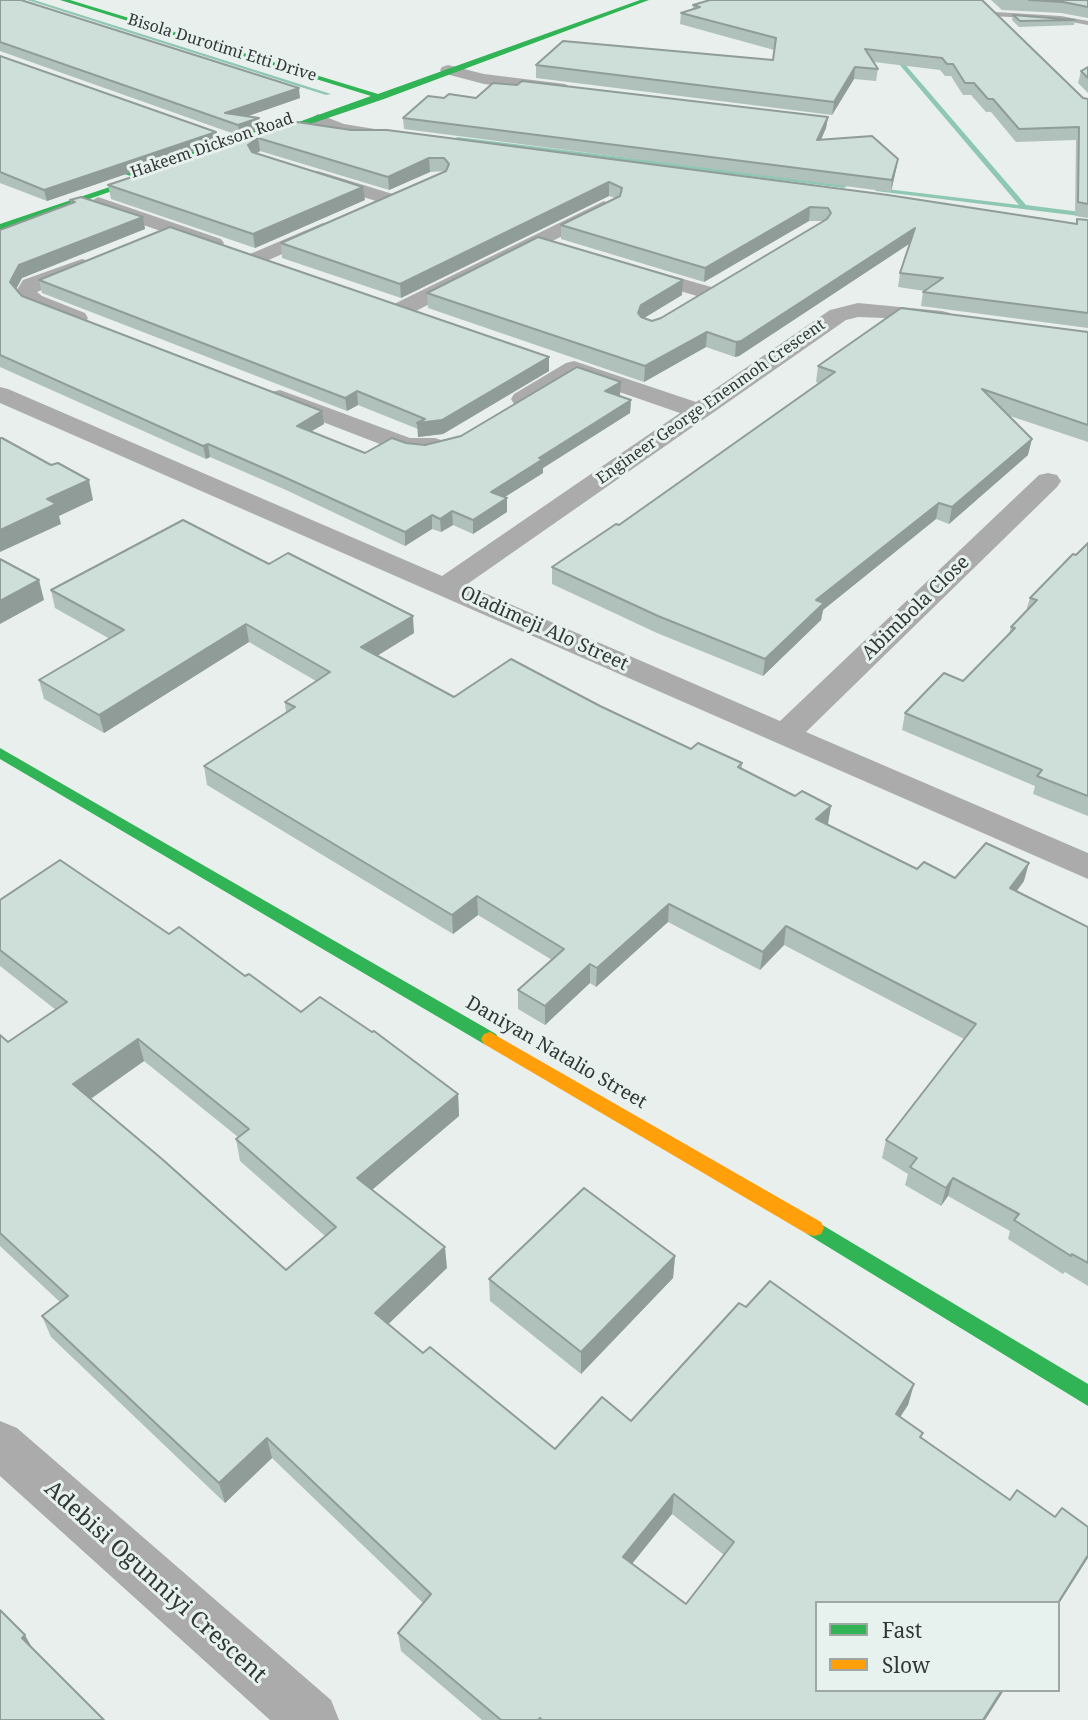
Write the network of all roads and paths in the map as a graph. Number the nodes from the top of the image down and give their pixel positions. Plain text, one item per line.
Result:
1 (63, 0) edge
2 (102, 0) edge
3 (646, 0) edge
4 (980, 0) edge
5 (995, 14) junction
6 (1088, 23) edge
7 (1013, 32) edge
8 (448, 70) junction
9 (425, 79) junction
10 (363, 91) junction
11 (382, 91) junction
12 (580, 91) edge
13 (318, 119) junction
14 (205, 130) edge
15 (395, 136) edge
16 (230, 139) junction
17 (300, 171) edge
18 (84, 199) junction
19 (610, 204) edge
20 (365, 210) edge
21 (1, 220) edge
22 (341, 221) edge
23 (172, 229) junction
24 (146, 239) edge
25 (536, 241) junction
26 (562, 249) edge
27 (108, 254) edge
28 (257, 258) junction
29 (615, 265) edge
30 (281, 266) edge
31 (729, 280) edge
32 (706, 293) junction
33 (379, 300) edge
34 (684, 306) edge
35 (404, 308) junction
36 (430, 317) edge
37 (971, 322) edge
38 (98, 326) edge
39 (548, 359) edge
40 (574, 368) junction
41 (265, 391) edge
42 (4, 399) edge
43 (508, 409) edge
44 (696, 411) junction
45 (452, 442) edge
46 (1048, 481) dead end
47 (446, 586) junction
48 (784, 735) junction
49 (0, 753) edge
50 (1088, 867) edge
51 (1088, 1396) edge
52 (0, 1444) edge
53 (311, 1720) edge

1 - 10 main road, Bisola Durotimi Etti Drive
2 - 11 main road
3 - 8 main road, Hakeem Dickson Road
4 - 5 street
5 - 6 lane
5 - 7 street
8 - 9 main road, Hakeem Dickson Road
8 - 12 street
9 - 11 main road, Hakeem Dickson Road
9 - 11 main road, Hakeem Dickson Road
10 - 11 main road, Hakeem Dickson Road
10 - 16 main road, Hakeem Dickson Road
11 - 13 main road, Hakeem Dickson Road
13 - 15 street
13 - 18 main road, Hakeem Dickson Road
14 - 16 street
16 - 21 main road, Hakeem Dickson Road
17 - 20 street
18 - 21 main road, Hakeem Dickson Road
18 - 23 street
19 - 25 street
22 - 28 street
23 - 24 street
23 - 28 street
25 - 26 street
25 - 35 street
27 - 38 street
28 - 30 street
29 - 32 street
31 - 32 street
32 - 34 street
33 - 35 street
35 - 36 street
37 - 44 street, Engineer George Enenmoh Crescent
39 - 40 street
40 - 43 street
40 - 44 street
41 - 45 street
42 - 47 street, Oladimeji Alo Street
44 - 47 street, Engineer George Enenmoh Crescent
46 - 48 street, Abimbola Close
47 - 48 street, Oladimeji Alo Street
48 - 50 street, Oladimeji Alo Street
49 - 51 main road, Daniyan Natalio Street
52 - 53 street, Adebisi Ogunniyi Crescent

